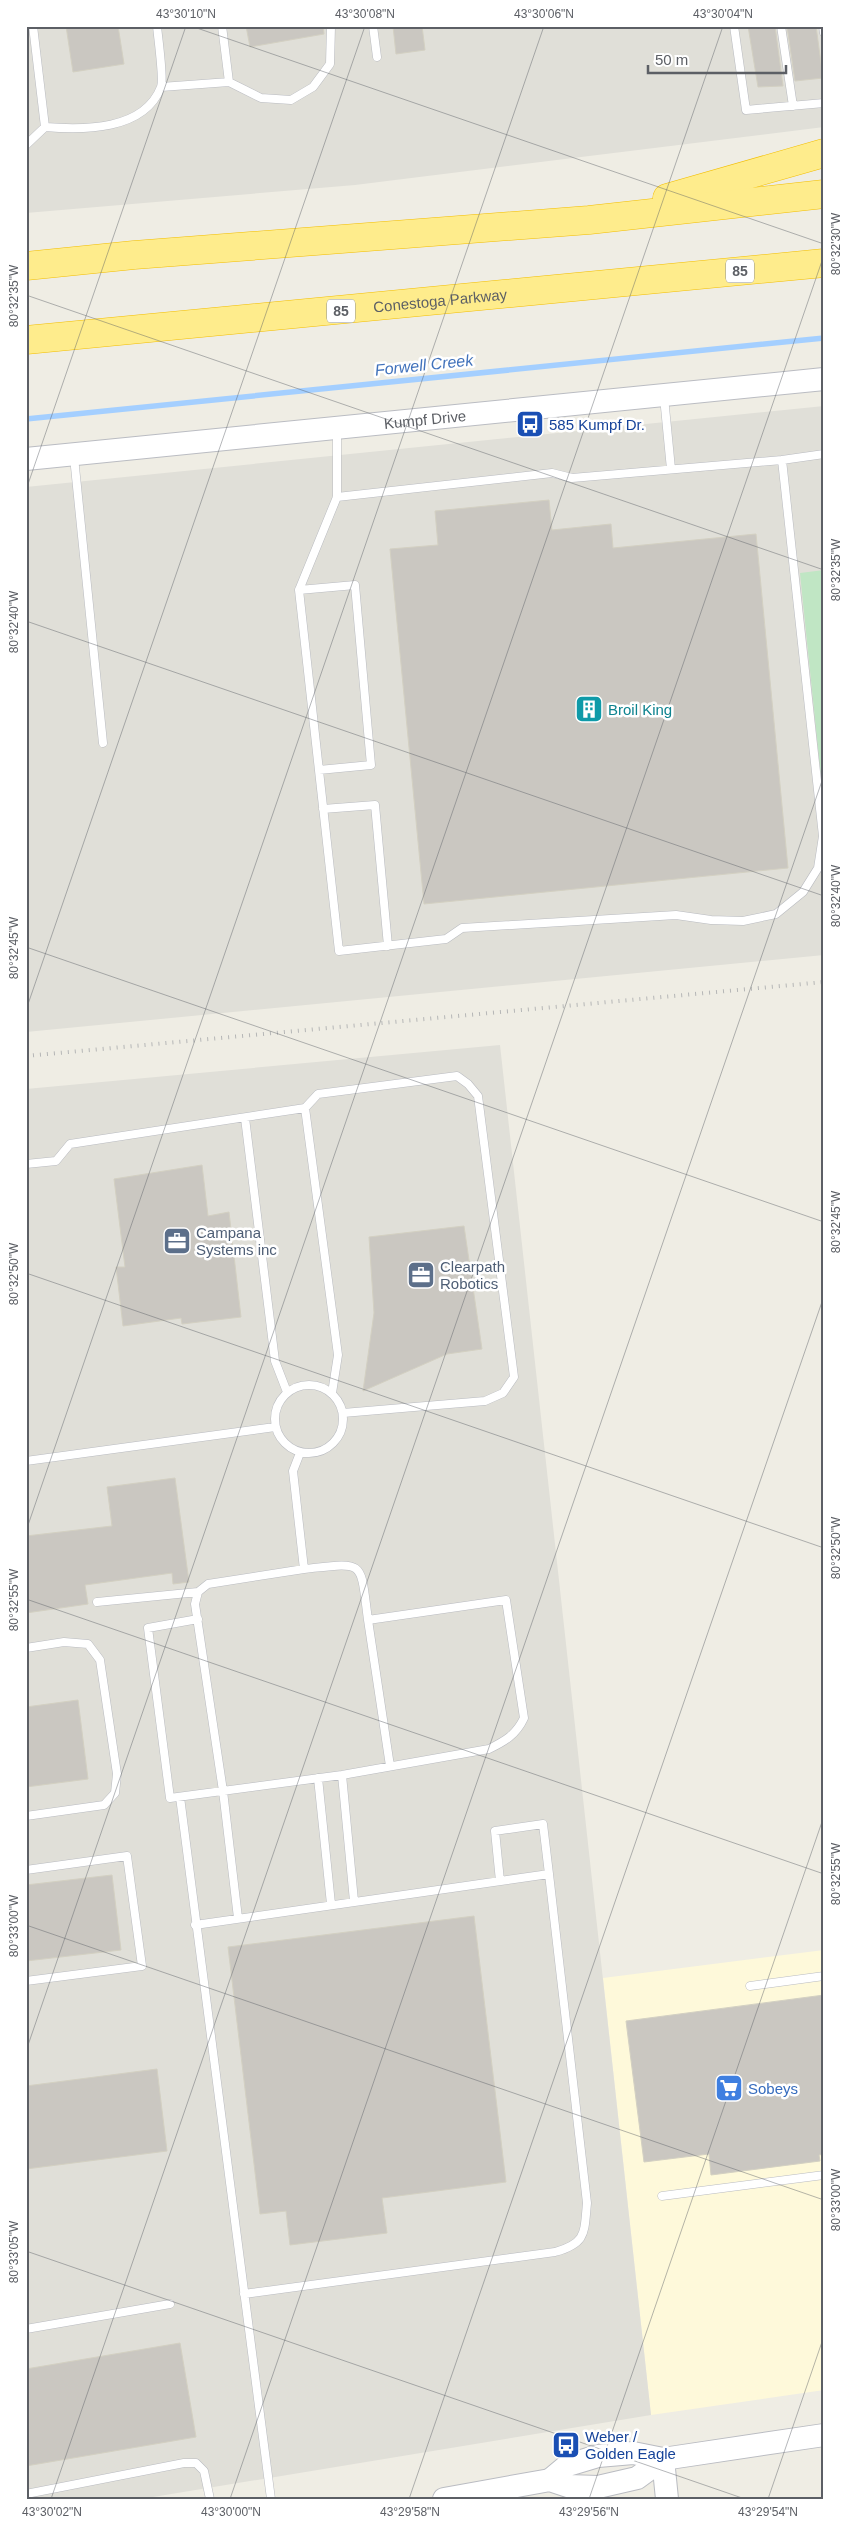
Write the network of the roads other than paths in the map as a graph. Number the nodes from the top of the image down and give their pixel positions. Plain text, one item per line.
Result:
1 (33, 26) edge
2 (157, 26) edge
3 (222, 26) edge
4 (332, 26) edge
5 (373, 26) edge
6 (734, 26) edge
7 (781, 26) edge
8 (823, 26) edge
9 (824, 33) edge
10 (377, 57) dead end
11 (229, 82) junction
12 (161, 87) junction
13 (824, 103) edge
14 (793, 106) junction
15 (46, 127) junction
16 (26, 145) edge
17 (824, 152) edge
18 (824, 194) edge
19 (589, 220) junction
20 (824, 263) edge
21 (26, 266) edge
22 (26, 340) edge
23 (824, 379) edge
24 (664, 395) junction
25 (337, 428) junction
26 (824, 454) edge
27 (74, 455) junction
28 (26, 460) edge
29 (782, 460) junction
30 (671, 469) junction
31 (337, 496) junction
32 (299, 590) junction
33 (103, 743) dead end
34 (319, 770) junction
35 (322, 810) junction
36 (388, 946) junction
37 (305, 1108) junction
38 (245, 1118) junction
39 (26, 1164) edge
40 (287, 1392) junction
41 (332, 1393) junction
42 (343, 1413) junction
43 (275, 1427) junction
44 (300, 1453) junction
45 (26, 1461) edge
46 (304, 1569) junction
47 (198, 1592) junction
48 (97, 1602) dead end
49 (198, 1619) junction
50 (368, 1620) junction
51 (26, 1648) edge
52 (390, 1766) junction
53 (342, 1776) junction
54 (318, 1778) junction
55 (223, 1791) junction
56 (180, 1797) junction
57 (26, 1816) edge
58 (26, 1870) edge
59 (549, 1874) junction
60 (500, 1881) junction
61 (354, 1901) junction
62 (331, 1904) junction
63 (238, 1918) junction
64 (195, 1925) junction
65 (824, 1976) edge
66 (26, 1981) edge
67 (750, 1986) dead end
68 (824, 2174) edge
69 (662, 2196) dead end
70 (244, 2294) junction
71 (170, 2304) dead end
72 (26, 2329) edge
73 (824, 2434) edge
74 (662, 2459) junction
75 (550, 2480) junction
76 (26, 2494) edge
77 (210, 2499) edge
78 (271, 2499) edge
79 (444, 2499) edge
80 (667, 2499) edge

1 - 15 lane
2 - 12 lane
3 - 11 lane
4 - 11 lane
5 - 10 lane
6 - 14 lane
7 - 14 lane
8 - 9 lane
11 - 12 lane
12 - 15 lane
13 - 14 lane
15 - 16 lane
17 - 19 highway
18 - 19 highway
19 - 21 highway
20 - 22 highway, Conestoga Parkway / 85
23 - 24 street, Kumpf Drive
24 - 25 street, Kumpf Drive
24 - 30 lane
25 - 27 street, Kumpf Drive
25 - 31 lane
26 - 29 lane
27 - 28 street, Kumpf Drive
27 - 33 lane
29 - 30 lane
29 - 36 lane
30 - 31 lane
31 - 32 lane
32 - 34 lane
32 - 34 lane
34 - 35 lane
35 - 36 lane
35 - 36 lane
37 - 38 lane
37 - 41 lane
37 - 42 lane
38 - 39 lane
38 - 40 lane
40 - 41 lane
40 - 43 lane
41 - 42 lane
42 - 44 lane
43 - 44 lane
43 - 45 lane
44 - 46 lane
46 - 47 lane
46 - 50 lane
47 - 48 lane
47 - 49 lane
49 - 55 lane
49 - 56 lane
50 - 52 lane
50 - 52 lane
51 - 57 lane
52 - 53 lane
53 - 54 lane
53 - 61 lane
54 - 55 lane
54 - 62 lane
55 - 56 lane
55 - 63 lane
56 - 64 lane
58 - 66 lane
59 - 60 lane
59 - 60 lane
59 - 70 lane
60 - 61 lane
61 - 62 lane
62 - 63 lane
63 - 64 lane
64 - 70 lane
65 - 67 lane
68 - 69 lane
70 - 78 lane
71 - 72 lane
73 - 74 street
74 - 75 street
74 - 75 street
74 - 80 street
75 - 79 street
76 - 77 lane

